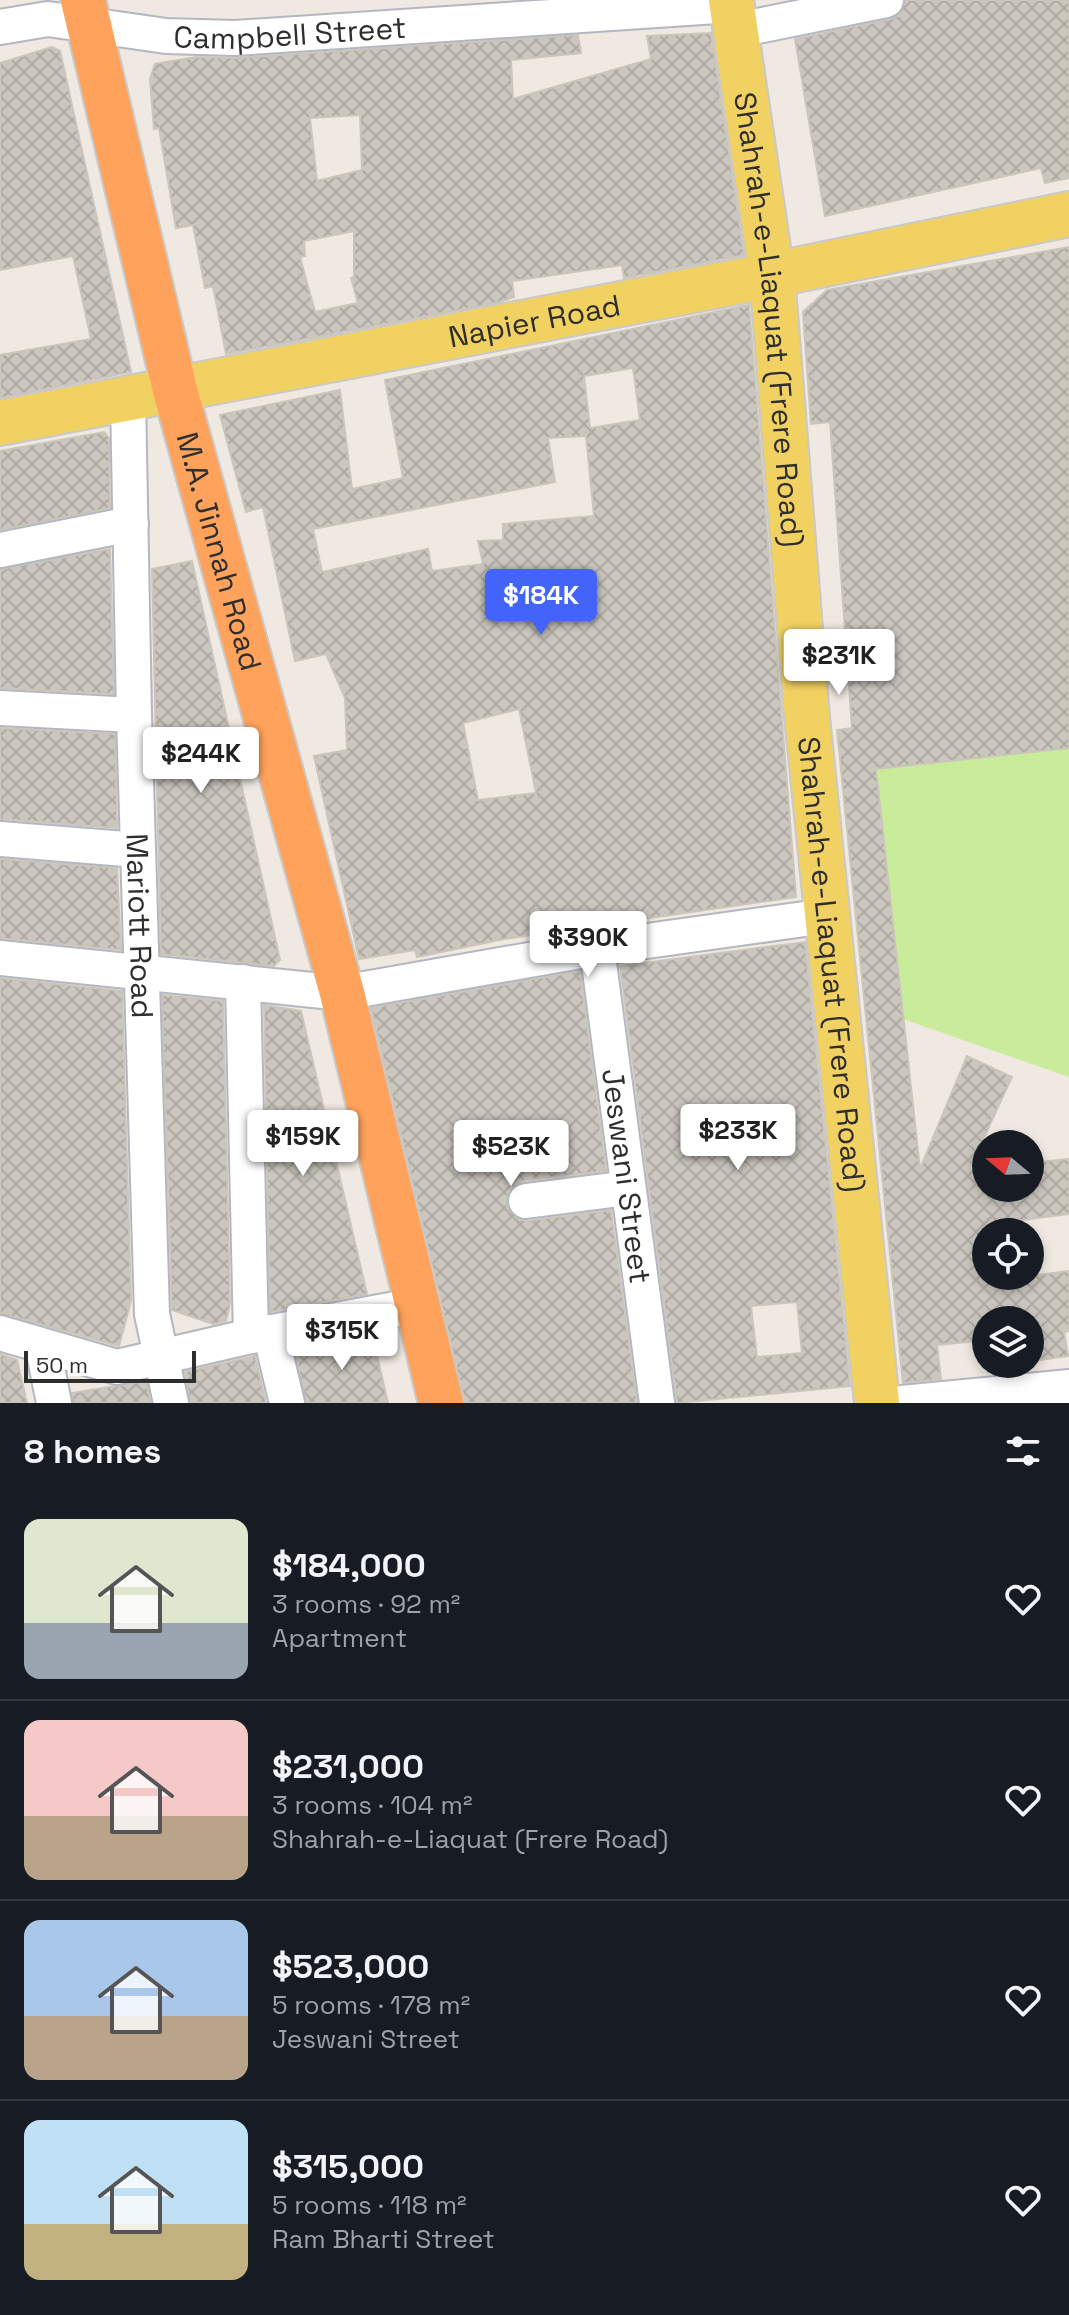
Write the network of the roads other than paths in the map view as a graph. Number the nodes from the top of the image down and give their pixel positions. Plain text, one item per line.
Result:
1 (886, 0) edge
2 (85, 11) edge
3 (734, 12) edge
4 (0, 27) edge
5 (1069, 214) edge
6 (772, 275) junction
7 (175, 390) junction
8 (128, 398) junction
9 (0, 423) edge
10 (131, 524) junction
11 (0, 550) edge
12 (0, 708) edge
13 (134, 715) junction
14 (0, 839) edge
15 (138, 850) junction
16 (826, 916) junction
17 (597, 948) junction
18 (0, 958) edge
19 (141, 971) junction
20 (243, 982) junction
21 (342, 993) junction
22 (628, 1188) junction
23 (526, 1201) dead end
24 (417, 1305) junction
25 (0, 1333) edge
26 (260, 1334) junction
27 (43, 1348) junction
28 (160, 1358) junction
29 (1069, 1387) edge
30 (54, 1403) edge
31 (171, 1403) edge
32 (287, 1403) edge
33 (441, 1403) edge
34 (657, 1403) edge
35 (877, 1403) edge
36 (902, 1403) edge

1 - 3 street, Campbell Street
2 - 3 street, Campbell Street
2 - 4 street, Campbell Street
2 - 7 highway, M.A. Jinnah Road
3 - 6 main road, Shahrah-e-Liaquat (Frere Road)
5 - 6 main road, Napier Road
6 - 7 main road, Napier Road
6 - 16 main road, Shahrah-e-Liaquat (Frere Road)
7 - 8 main road, Napier Road
7 - 21 highway, M.A. Jinnah Road
8 - 9 main road, Napier Road
8 - 10 street, Mariott Road
10 - 11 street
10 - 13 street, Mariott Road
12 - 13 street
13 - 15 street, Mariott Road
14 - 15 street
15 - 19 street, Mariott Road
16 - 17 street
16 - 35 main road, Shahrah-e-Liaquat (Frere Road)
17 - 21 street
17 - 22 street, Jeswani Street
18 - 19 street
19 - 20 street
19 - 28 street, Mariott Road
20 - 21 street
20 - 26 street
21 - 24 highway, M.A. Jinnah Road
22 - 23 street
22 - 34 street, Jeswani Street
24 - 26 street
24 - 33 highway, M.A. Jinnah Road
25 - 27 street
26 - 28 street
26 - 32 street
27 - 28 street
27 - 30 street
28 - 31 street, Mariott Road
29 - 36 street

